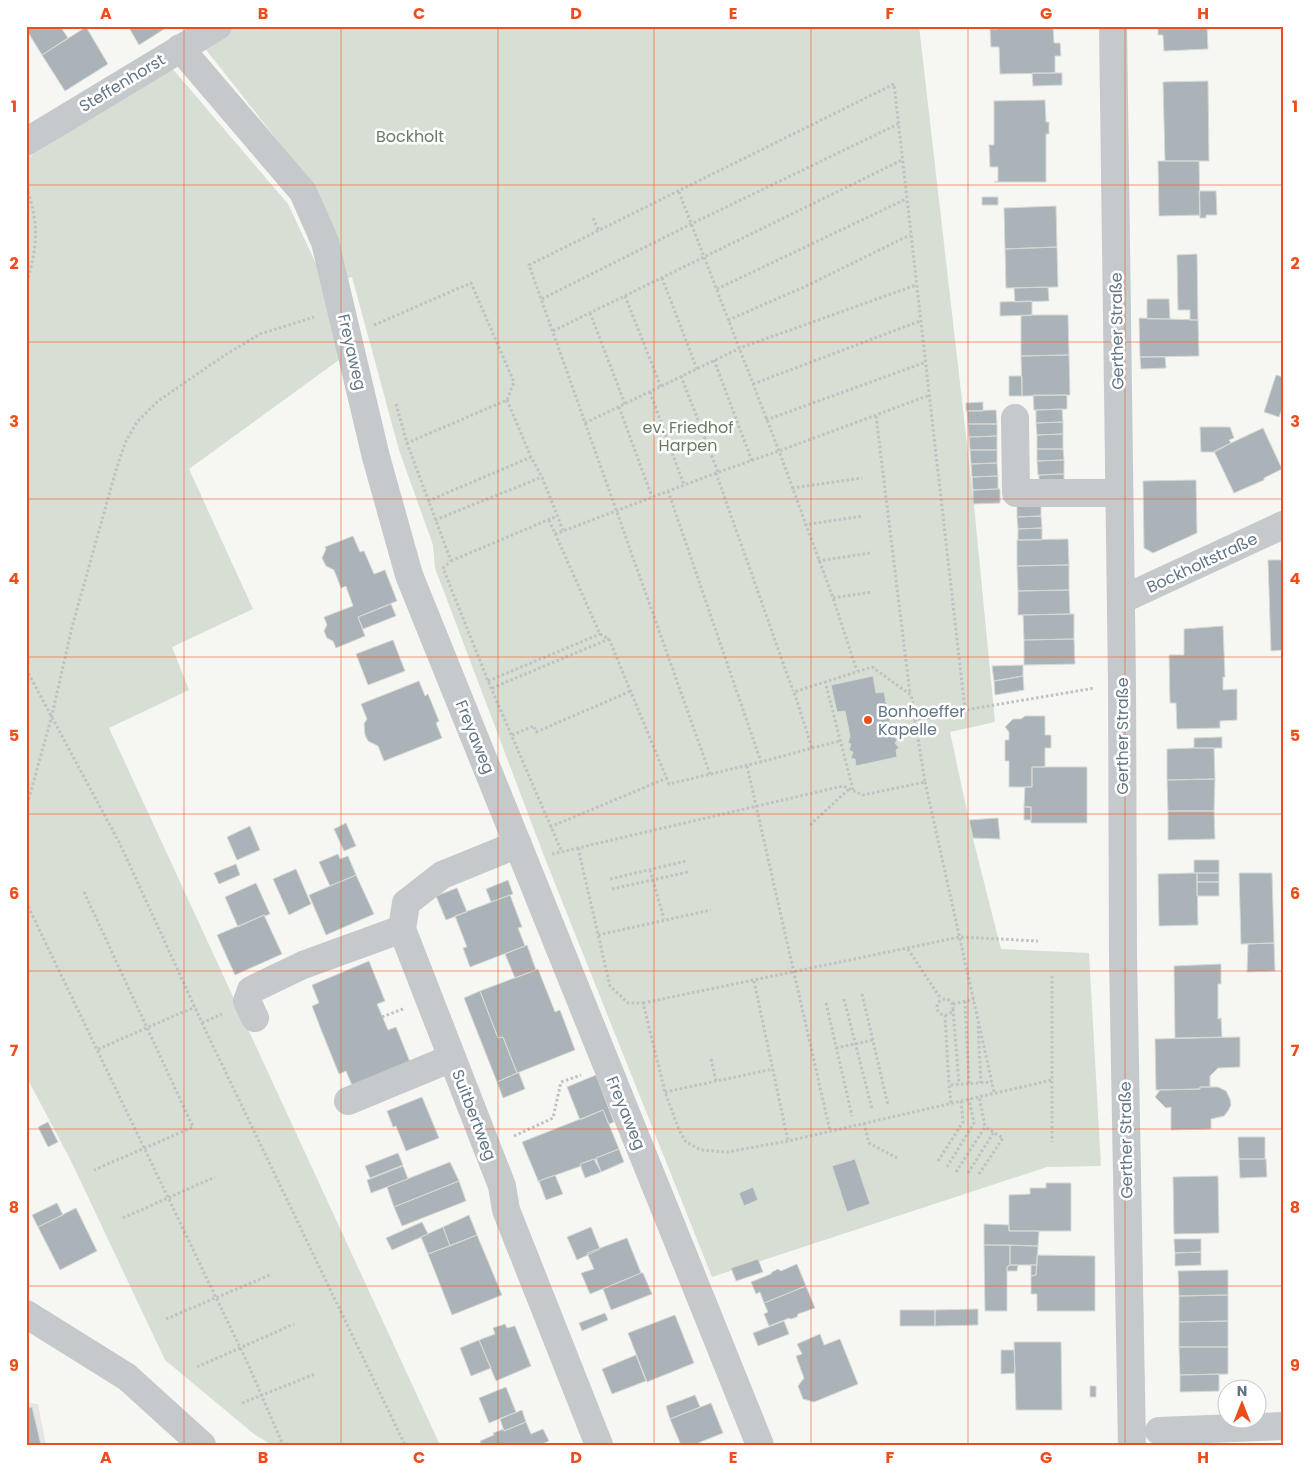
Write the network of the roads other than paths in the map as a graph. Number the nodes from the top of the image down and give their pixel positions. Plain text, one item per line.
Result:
1 (218, 26) edge
2 (1113, 26) edge
3 (180, 48) junction
4 (26, 142) edge
5 (1015, 418) dead end
6 (1119, 493) junction
7 (1283, 525) edge
8 (1122, 600) junction
9 (522, 853) junction
10 (402, 929) junction
11 (255, 1018) dead end
12 (452, 1058) junction
13 (348, 1101) dead end
14 (26, 1314) edge
15 (1283, 1426) edge
16 (1159, 1431) dead end
17 (202, 1445) edge
18 (599, 1445) edge
19 (760, 1445) edge
20 (1132, 1445) edge

1 - 3 street, Steffenhorst
2 - 6 street, Gerther Straße
3 - 4 street, Steffenhorst
3 - 9 street, Freyaweg
5 - 6 street
6 - 8 street, Gerther Straße
7 - 8 street, Bockholtstraße
8 - 20 street, Gerther Straße
9 - 10 street, Suitbertweg
9 - 19 street, Freyaweg
10 - 11 street
10 - 12 street, Suitbertweg
12 - 13 street
12 - 18 street, Suitbertweg
14 - 17 street
15 - 16 street

